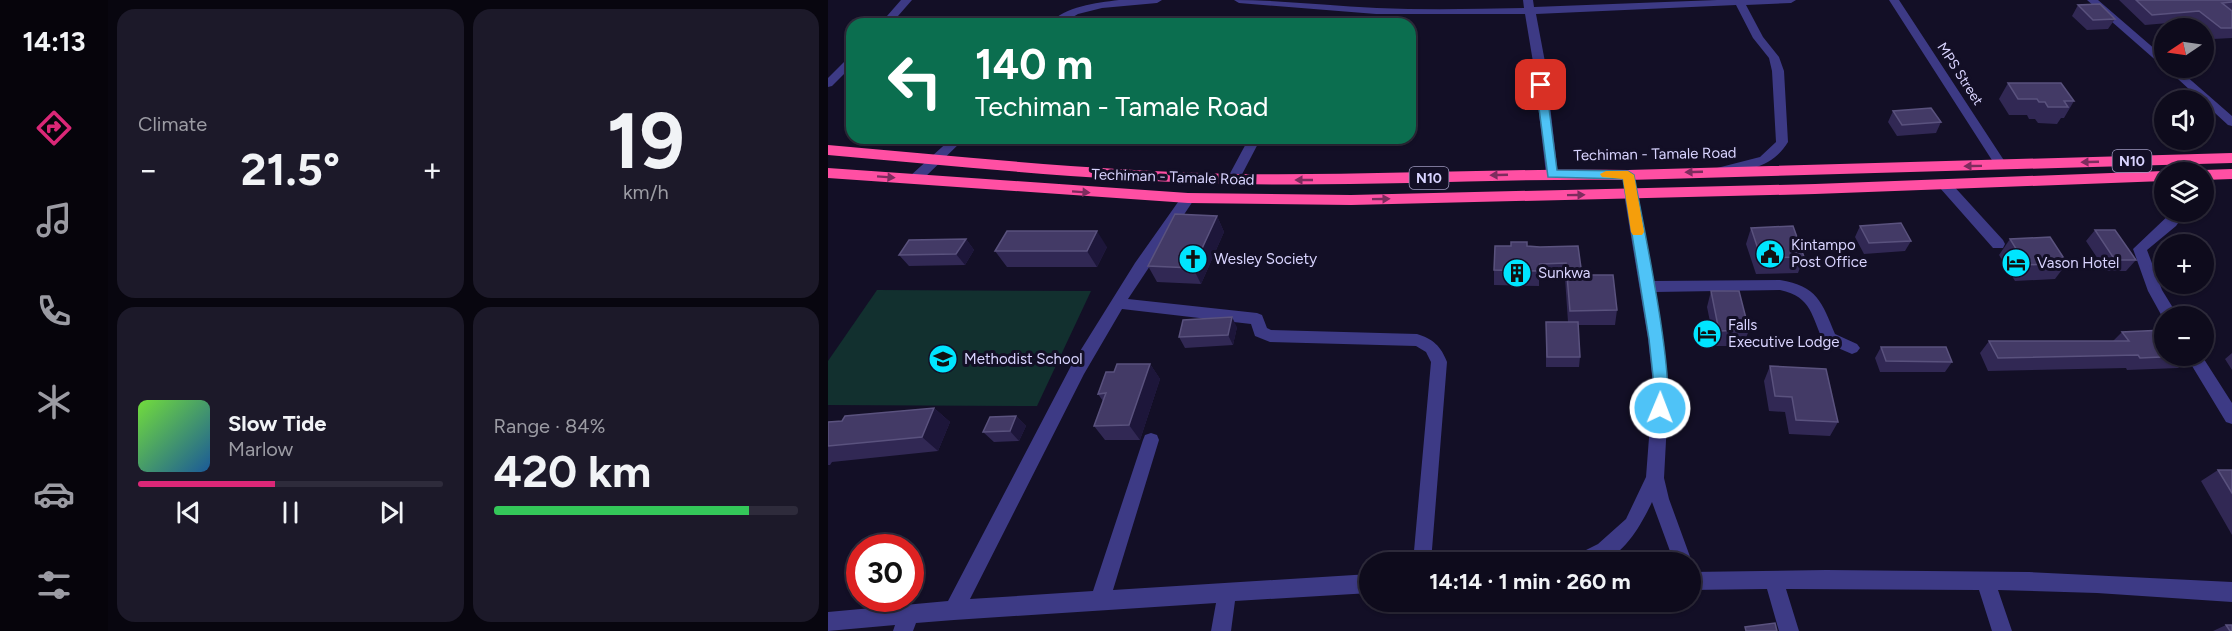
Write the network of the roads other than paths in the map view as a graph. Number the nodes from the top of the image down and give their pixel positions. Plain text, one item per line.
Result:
1 (907, 0) edge
2 (1157, 0) edge
3 (1239, 0) edge
4 (1783, 0) edge
5 (1791, 0) edge
6 (1894, 0) edge
7 (2092, 0) edge
8 (1683, 2) edge
9 (1320, 3) edge
10 (1740, 3) junction
11 (1529, 5) edge
12 (890, 18) edge
13 (1059, 18) edge
14 (2154, 53) edge
15 (846, 66) edge
16 (2182, 78) edge
17 (828, 84) edge
18 (2232, 122) edge
19 (953, 144) edge
20 (1252, 144) edge
21 (828, 150) edge
22 (2232, 158) edge
23 (937, 159) junction
24 (2001, 165) junction
25 (1722, 171) junction
26 (828, 173) edge
27 (1552, 174) junction
28 (2232, 174) edge
29 (1628, 175) junction
30 (2214, 175) edge
31 (2154, 176) edge
32 (915, 179) junction
33 (1233, 179) junction
34 (1945, 184) junction
35 (1631, 194) junction
36 (1188, 198) junction
37 (2172, 222) edge
38 (1998, 244) dead end
39 (1647, 287) junction
40 (1118, 303) junction
41 (2164, 306) edge
42 (1852, 348) dead end
43 (2200, 366) edge
44 (2232, 417) edge
45 (1151, 440) dead end
46 (1655, 478) junction
47 (1423, 552) edge
48 (1601, 552) edge
49 (1679, 552) edge
50 (1774, 580) junction
51 (1985, 580) junction
52 (1701, 581) edge
53 (1359, 584) edge
54 (2232, 592) edge
55 (1227, 593) junction
56 (1100, 601) junction
57 (954, 610) junction
58 (828, 622) edge
59 (906, 623) edge
60 (1221, 631) edge
61 (1789, 631) edge
62 (2002, 631) edge

1 - 12 street
2 - 13 street
3 - 9 street
4 - 5 street
4 - 10 street
6 - 24 street, MPS Street
7 - 14 street
8 - 10 street
8 - 11 street
9 - 11 street
10 - 25 street
11 - 27 street
15 - 17 street
16 - 18 street
19 - 23 street
20 - 33 street
21 - 23 highway, Techiman - Tamale Road / N10
22 -> 24 highway, Techiman - Tamale Road / N10
23 - 32 street
23 - 33 highway, Techiman - Tamale Road / N10
24 -> 25 highway, Techiman - Tamale Road / N10
25 -> 29 highway, Techiman - Tamale Road / N10
26 -> 32 highway, Techiman - Tamale Road / N10
27 - 29 highway, Techiman - Tamale Road / N10
27 -> 33 highway, Techiman - Tamale Road / N10
28 - 30 highway
29 - 35 highway
31 - 34 highway, Techiman - Tamale Road / N10
32 -> 36 highway, Techiman - Tamale Road / N10
34 - 35 highway, Techiman - Tamale Road / N10
34 - 38 street
36 -> 35 highway, Techiman - Tamale Road / N10
35 - 39 street
36 - 40 street
37 - 41 street
39 - 42 street
39 - 46 street
40 - 47 street
40 - 57 street
43 - 44 street
45 - 56 street
46 - 48 street
46 - 49 street
50 - 51 street
50 - 52 street
50 - 61 street
51 - 54 street
51 - 62 street
53 - 55 street
55 - 56 street
55 - 60 street
56 - 57 street
57 - 59 street
58 - 59 street

